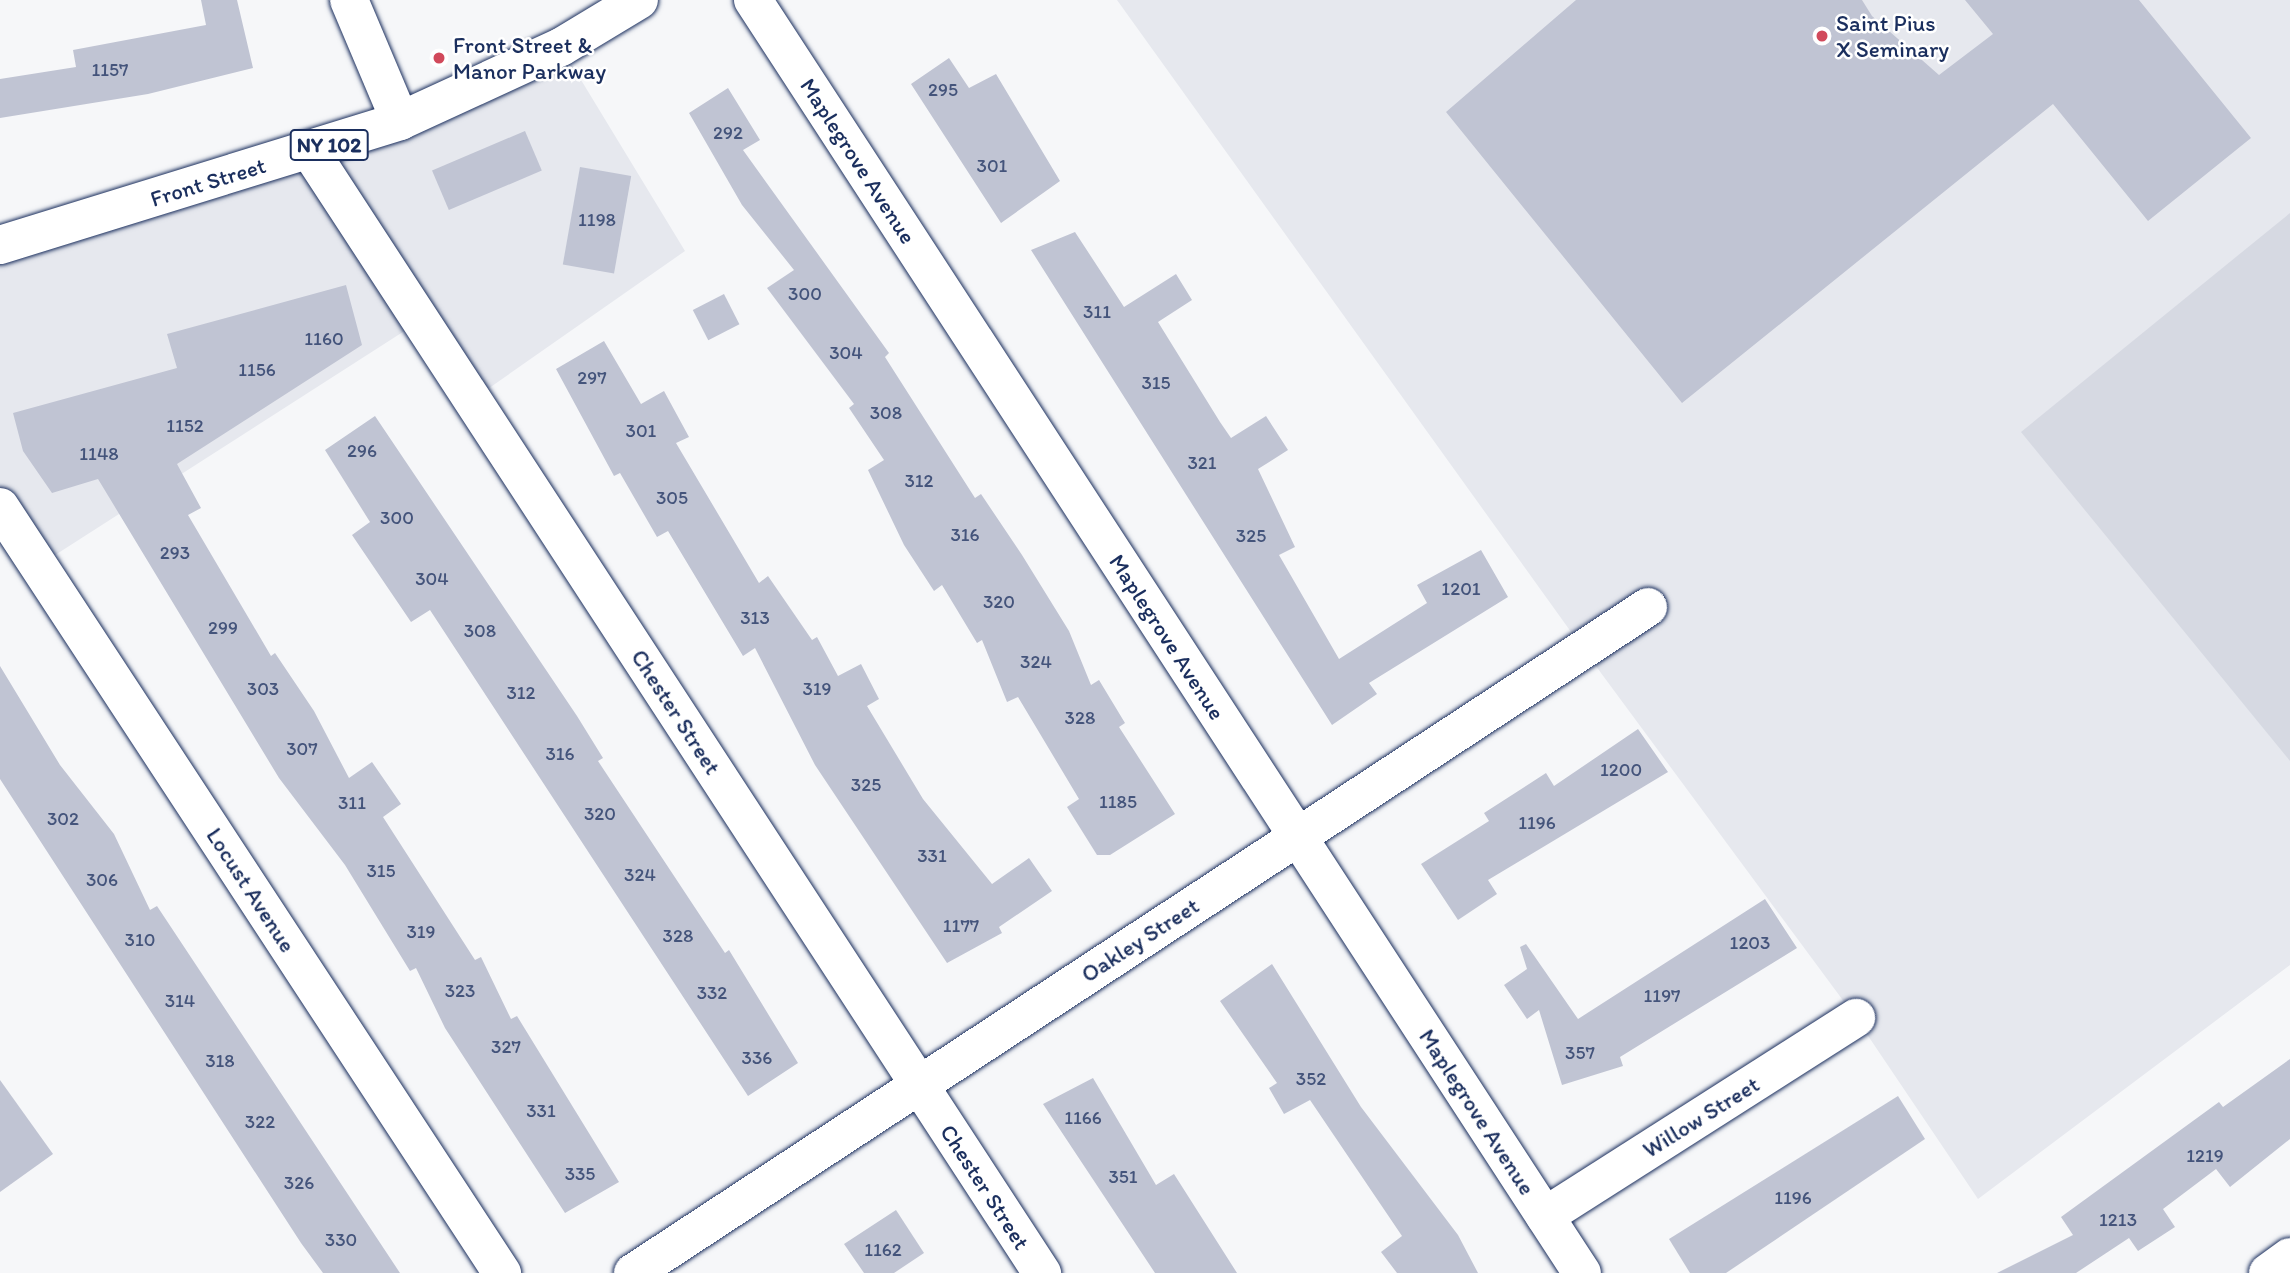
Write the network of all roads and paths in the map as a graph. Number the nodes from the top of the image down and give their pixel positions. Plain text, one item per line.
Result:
1 (349, 0) edge
2 (639, 0) edge
3 (753, 0) edge
4 (400, 121) junction
5 (310, 151) junction
6 (0, 245) edge
7 (0, 507) edge
8 (1648, 607) dead end
9 (1297, 837) junction
10 (1856, 1018) dead end
11 (919, 1085) junction
12 (1545, 1216) junction
13 (2290, 1257) edge
14 (502, 1273) edge
15 (633, 1273) edge
16 (1042, 1273) edge
17 (1582, 1273) edge
18 (2268, 1273) edge

1 - 4 street
2 - 4 street, Front Street / NY 102
3 - 9 street, Maplegrove Avenue
4 - 5 street, Front Street / NY 102
5 - 6 street, Front Street / NY 102
5 - 11 street, Chester Street
7 - 14 street, Locust Avenue
8 - 9 street, Oakley Street
9 - 11 street, Oakley Street
9 - 12 street, Maplegrove Avenue
10 - 12 street, Willow Street
11 - 15 street, Oakley Street
11 - 16 street, Chester Street
12 - 17 street, Maplegrove Avenue
13 - 18 street

